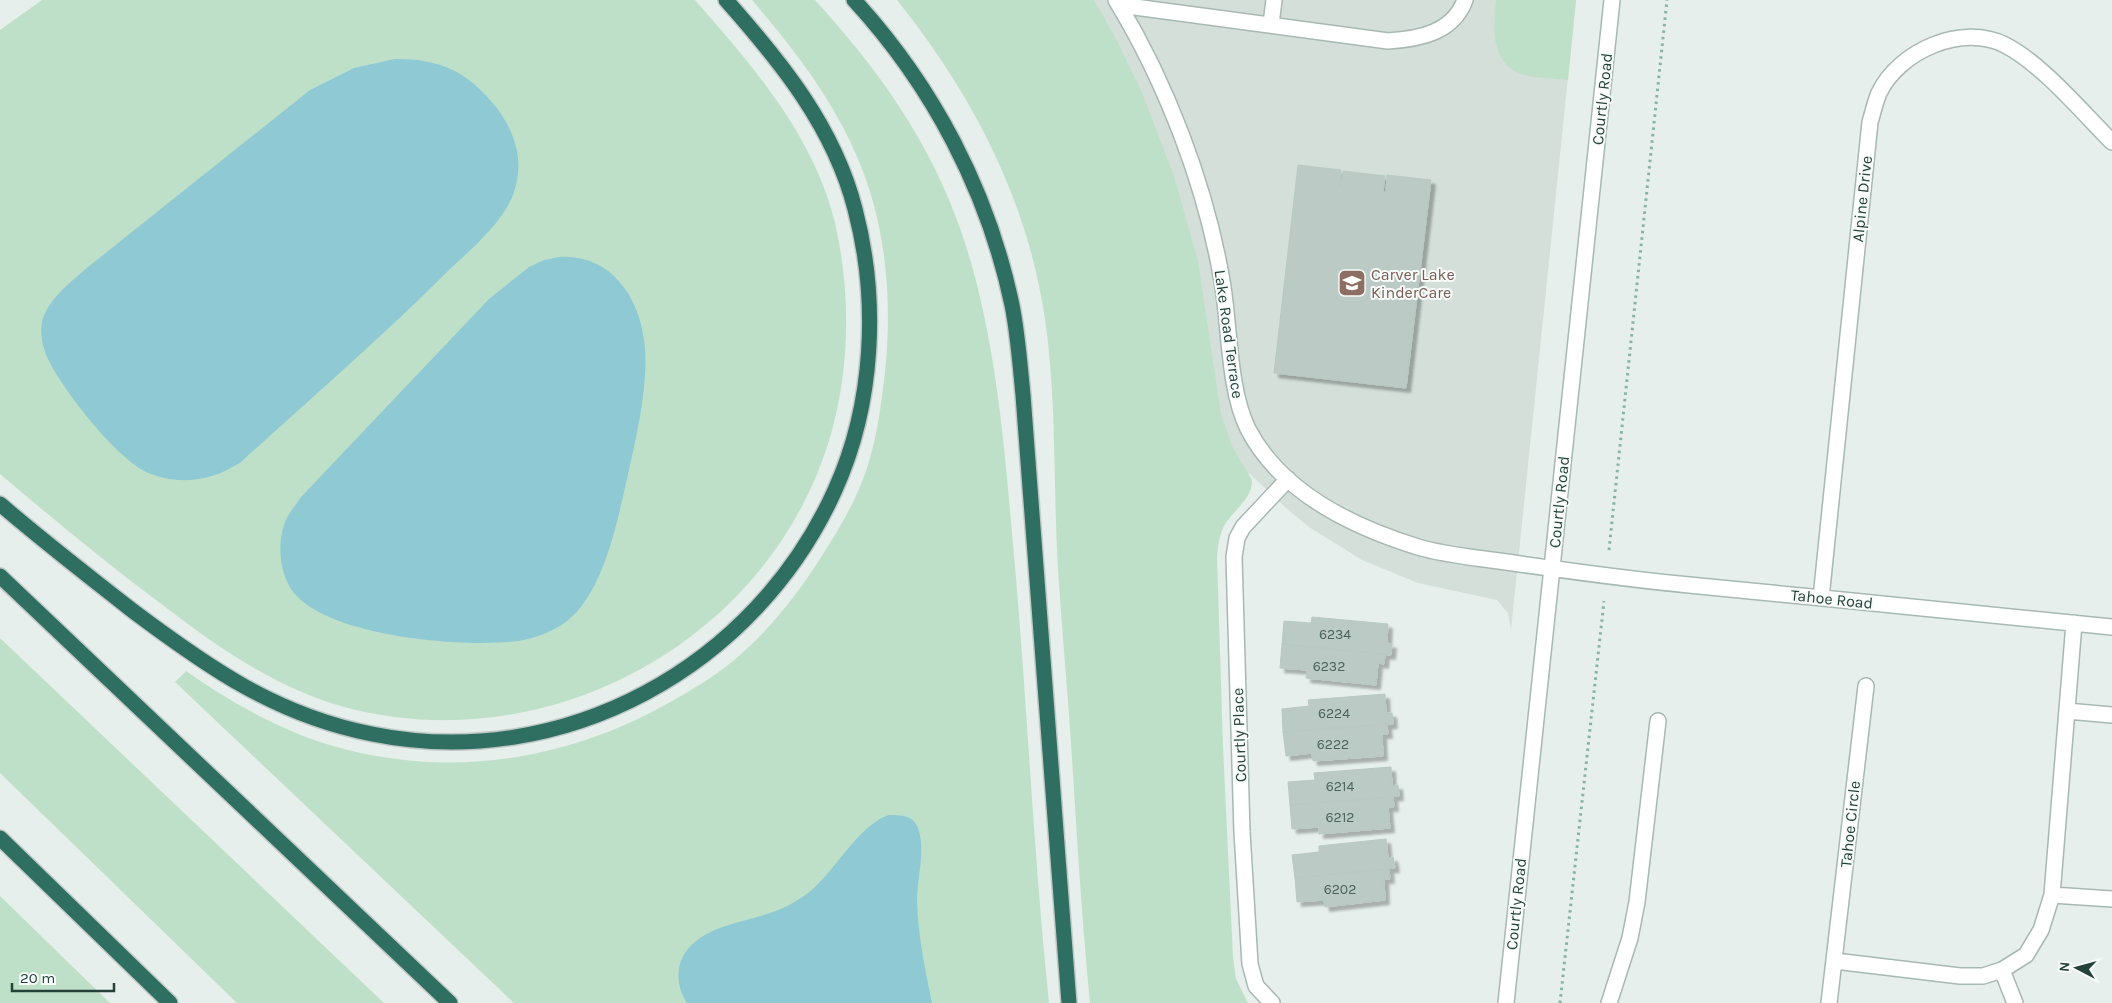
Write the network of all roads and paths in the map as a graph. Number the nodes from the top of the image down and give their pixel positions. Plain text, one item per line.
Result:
1 (726, 0) edge
2 (854, 0) edge
3 (1274, 0) edge
4 (1465, 0) edge
5 (1612, 0) edge
6 (1667, 0) edge
7 (1118, 3) edge
8 (1271, 24) junction
9 (2112, 142) edge
10 (1288, 479) junction
11 (0, 504) edge
12 (1552, 569) junction
13 (0, 576) edge
14 (1606, 577) junction
15 (1821, 598) junction
16 (2074, 623) junction
17 (2112, 627) edge
18 (1866, 686) dead end
19 (2067, 711) junction
20 (2112, 715) edge
21 (1658, 721) dead end
22 (0, 838) edge
23 (2052, 895) junction
24 (2112, 899) edge
25 (1835, 961) junction
26 (2002, 970) junction
27 (170, 1003) edge
28 (450, 1003) edge
29 (1068, 1003) edge
30 (1272, 1003) edge
31 (1506, 1003) edge
32 (1560, 1003) edge
33 (1609, 1003) edge
34 (1830, 1003) edge
35 (2015, 1003) edge

1 - 11 highway
2 - 29 highway
3 - 8 street
4 - 8 street
5 - 12 street, Courtly Road
6 - 14 path
7 - 8 street
7 - 10 street, Lake Road Terrace
9 - 15 street, Alpine Drive
10 - 12 street, Lake Road Terrace
10 - 30 street, Courtly Place
12 - 14 street, Tahoe Road
12 - 31 street, Courtly Road
13 - 28 highway
14 - 15 street, Tahoe Road
14 - 32 path
15 - 16 street, Tahoe Road
16 - 17 street, Tahoe Road
16 - 19 street
18 - 25 street, Tahoe Circle
19 - 20 street
19 - 23 street
21 - 33 street
22 - 27 highway
23 - 24 street
23 - 26 street
25 - 26 street
25 - 34 street, Tahoe Circle
26 - 35 street

